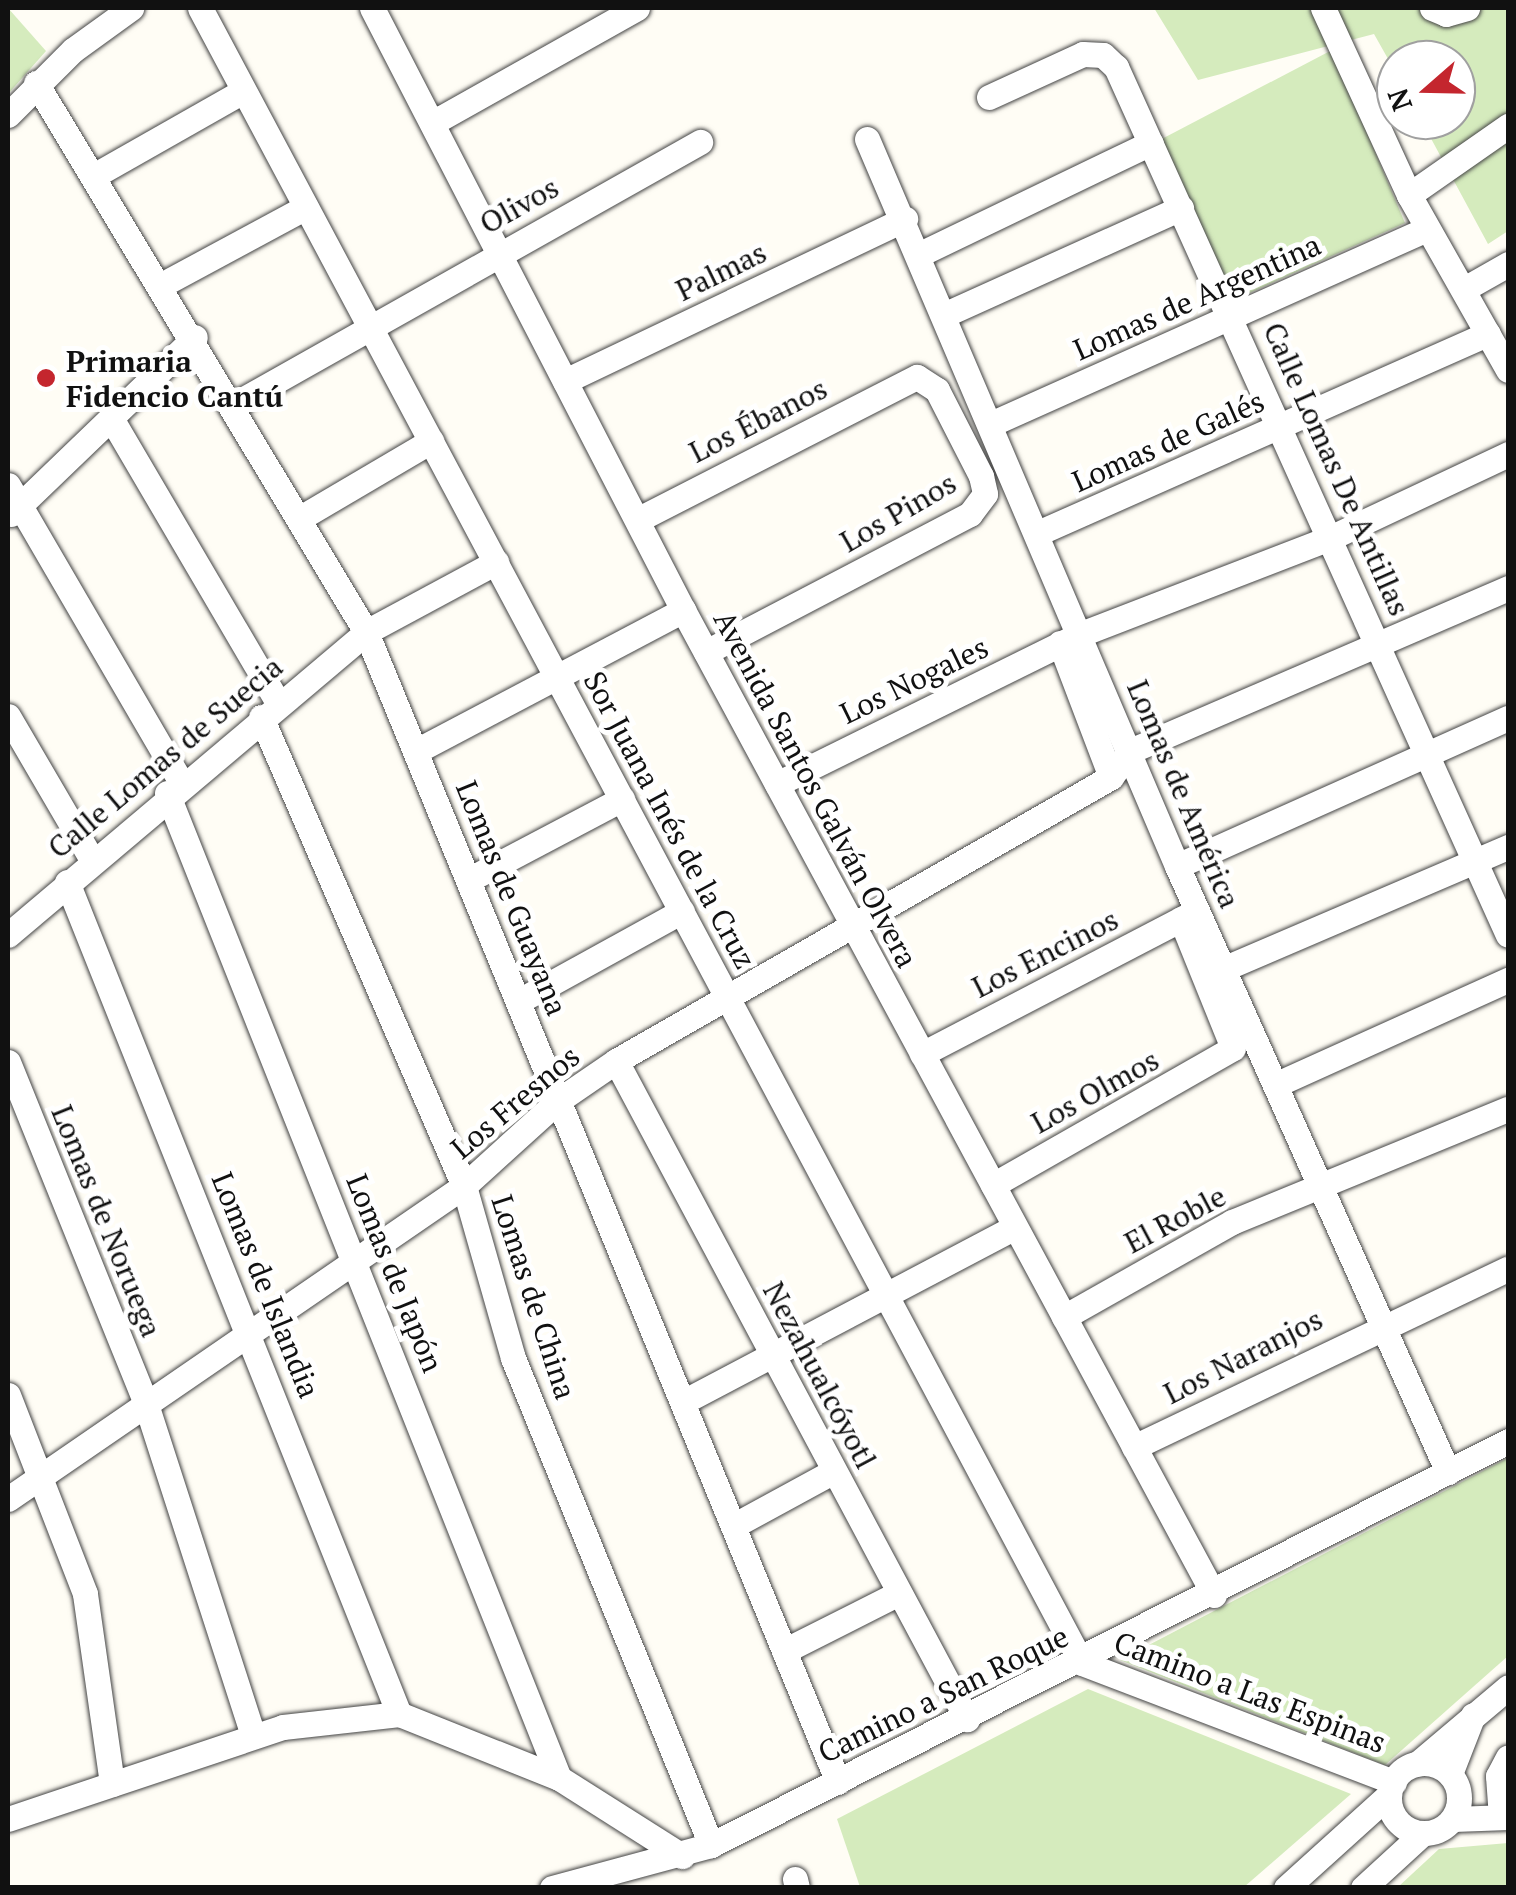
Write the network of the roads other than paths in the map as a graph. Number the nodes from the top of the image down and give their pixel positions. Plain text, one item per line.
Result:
1 (130, 8) edge
2 (200, 8) edge
3 (372, 8) edge
4 (636, 8) edge
5 (1323, 8) edge
6 (1432, 8) edge
7 (1467, 8) edge
8 (36, 82) junction
9 (243, 92) junction
10 (990, 97) dead end
11 (8, 115) edge
12 (432, 123) junction
13 (1508, 126) edge
14 (867, 140) dead end
15 (700, 142) dead end
16 (1150, 143) junction
17 (97, 174) junction
18 (1409, 195) junction
19 (306, 207) junction
20 (1181, 208) junction
21 (905, 219) junction
22 (1427, 230) junction
23 (499, 253) junction
24 (920, 254) junction
25 (1508, 264) edge
26 (163, 284) junction
27 (1464, 290) junction
28 (946, 314) junction
29 (1234, 316) junction
30 (370, 324) junction
31 (1488, 334) junction
32 (195, 338) junction
33 (1508, 370) edge
34 (907, 379) joint
35 (565, 381) junction
36 (235, 404) junction
37 (111, 418) junction
38 (993, 423) junction
39 (1283, 427) junction
40 (432, 441) junction
41 (1508, 454) edge
42 (12, 503) edge
43 (302, 517) junction
44 (639, 519) junction
45 (1038, 533) junction
46 (1332, 537) junction
47 (496, 562) junction
48 (1508, 588) edge
49 (683, 610) junction
50 (366, 632) junction
51 (1070, 638) junction
52 (1379, 644) junction
53 (706, 652) junction
54 (557, 676) junction
55 (269, 710) junction
56 (8, 716) edge
57 (1508, 718) edge
58 (418, 750) junction
59 (1130, 751) junction
60 (1426, 755) junction
61 (1111, 777) junction
62 (777, 784) junction
63 (174, 787) junction
64 (622, 799) junction
65 (1508, 847) edge
66 (92, 860) junction
67 (1476, 861) junction
68 (1178, 866) junction
69 (470, 879) junction
70 (66, 882) junction
71 (682, 911) junction
72 (1190, 915) junction
73 (851, 921) junction
74 (1508, 934) edge
75 (8, 935) edge
76 (1223, 969) junction
77 (1508, 980) edge
78 (728, 997) junction
79 (519, 1001) junction
80 (922, 1054) junction
81 (616, 1061) junction
82 (8, 1062) edge
83 (1276, 1085) junction
84 (558, 1100) junction
85 (1508, 1109) edge
86 (993, 1185) junction
87 (464, 1186) junction
88 (1321, 1189) junction
89 (1015, 1227) junction
90 (356, 1260) junction
91 (1508, 1269) edge
92 (892, 1297) junction
93 (1064, 1317) junction
94 (1381, 1324) junction
95 (251, 1332) junction
96 (774, 1358) junction
97 (8, 1396) edge
98 (683, 1402) junction
99 (146, 1404) junction
100 (1508, 1441) edge
101 (1134, 1447) junction
102 (834, 1471) junction
103 (1448, 1472) junction
104 (41, 1476) junction
105 (8, 1499) edge
106 (733, 1526) junction
107 (900, 1593) junction
108 (1214, 1595) junction
109 (784, 1651) junction
110 (1082, 1662) junction
111 (1508, 1687) edge
112 (399, 1714) junction
113 (1473, 1716) junction
114 (967, 1720) junction
115 (253, 1736) junction
116 (1508, 1757) edge
117 (1418, 1764) junction
118 (559, 1778) junction
119 (1453, 1780) junction
120 (838, 1782) junction
121 (112, 1784) junction
122 (1391, 1788) junction
123 (1504, 1804) edge
124 (1453, 1818) junction
125 (8, 1819) edge
126 (1423, 1833) junction
127 (711, 1845) junction
128 (682, 1856) junction
129 (552, 1888) edge
130 (1286, 1888) edge
131 (1363, 1888) edge

1 - 8 street
2 - 9 street, Sor Juana Inés de la Cruz
3 - 12 street, Avenida Santos Galván Olvera
4 - 12 street
5 - 18 street
6 - 7 street
8 - 11 street
8 - 17 street, Lomas de Guayana
9 - 17 street
9 - 19 street, Sor Juana Inés de la Cruz
10 - 16 street, Calle Lomas De Antillas
12 - 23 street, Avenida Santos Galván Olvera
13 - 18 street
14 - 21 street, Lomas de América
15 - 23 street, Olivos
16 - 20 street, Calle Lomas De Antillas
16 - 24 street
17 - 26 street, Lomas de Guayana
18 - 22 street
19 - 26 street
19 - 30 street, Sor Juana Inés de la Cruz
20 - 28 street
20 - 29 street, Calle Lomas De Antillas
21 - 24 street, Lomas de América
21 - 35 street, Palmas
22 - 27 street
22 - 29 street, Lomas de Argentina
23 - 30 street, Olivos
23 - 35 street, Avenida Santos Galván Olvera
24 - 28 street, Lomas de América
25 - 27 street
26 - 32 street, Lomas de Guayana
27 - 31 street
28 - 38 street, Lomas de América
29 - 38 street, Lomas de Argentina
29 - 39 street, Calle Lomas De Antillas
30 - 36 street, Olivos
30 - 40 street, Sor Juana Inés de la Cruz
31 - 33 street
31 - 39 street, Lomas de Galés
32 - 36 street, Lomas de Guayana
32 - 37 street
34 - 44 street, Los Ébanos
34 - 53 street, Los Pinos
35 - 44 street, Avenida Santos Galván Olvera
36 - 43 street, Lomas de Guayana
37 - 42 street
37 - 55 street, Lomas de China
38 - 45 street, Lomas de América
39 - 45 street, Lomas de Galés
39 - 46 street, Calle Lomas De Antillas
40 - 43 street
40 - 47 street, Sor Juana Inés de la Cruz
41 - 46 street, Los Nogales
42 - 63 street, Lomas de Japón
43 - 50 street, Lomas de Guayana
44 - 49 street, Avenida Santos Galván Olvera
45 - 51 street, Lomas de América
46 - 51 street, Los Nogales
46 - 52 street, Calle Lomas De Antillas
47 - 50 street, Calle Lomas de Suecia
47 - 54 street, Sor Juana Inés de la Cruz
48 - 52 street
49 - 53 street, Avenida Santos Galván Olvera
49 - 54 street
50 - 55 street, Calle Lomas de Suecia
50 - 58 street, Lomas de Guayana
51 - 59 street, Lomas de América
51 - 61 street
51 - 62 street, Los Nogales
52 - 59 street
52 - 60 street, Calle Lomas De Antillas
53 - 62 street, Avenida Santos Galván Olvera
54 - 58 street
54 - 64 street, Sor Juana Inés de la Cruz
55 - 63 street, Calle Lomas de Suecia
55 - 87 street, Lomas de China
56 - 66 street
57 - 60 street
58 - 69 street, Lomas de Guayana
59 - 61 street, Los Fresnos
59 - 68 street, Lomas de América
60 - 67 street, Calle Lomas De Antillas
60 - 68 street
61 - 73 street, Los Fresnos
62 - 73 street, Avenida Santos Galván Olvera
63 - 66 street, Calle Lomas de Suecia
63 - 90 street, Lomas de Japón
64 - 69 street
64 - 71 street, Sor Juana Inés de la Cruz
65 - 67 street
66 - 70 street, Calle Lomas de Suecia
67 - 74 street, Calle Lomas De Antillas
67 - 76 street
68 - 72 street, Lomas de América
69 - 79 street, Lomas de Guayana
70 - 75 street, Calle Lomas de Suecia
70 - 95 street, Lomas de Islandia
71 - 78 street, Sor Juana Inés de la Cruz
71 - 79 street
72 - 76 street, Lomas de América
72 - 80 street, Los Encinos
72 - 86 street, Los Olmos
73 - 78 street, Los Fresnos
73 - 80 street, Avenida Santos Galván Olvera
76 - 83 street, Lomas de América
77 - 83 street
78 - 81 street, Los Fresnos
78 - 92 street, Sor Juana Inés de la Cruz
79 - 84 street, Lomas de Guayana
80 - 86 street, Avenida Santos Galván Olvera
81 - 84 street, Los Fresnos
81 - 96 street, Nezahualcóyotl
82 - 99 street, Lomas de Noruega
83 - 88 street, Lomas de América
84 - 87 street, Los Fresnos
84 - 98 street, Lomas de Guayana
85 - 88 street, El Roble
86 - 89 street, Avenida Santos Galván Olvera
87 - 90 street, Los Fresnos
87 - 127 street, Lomas de China
88 - 93 street, El Roble
88 - 94 street, Lomas de América
89 - 92 street
89 - 93 street, Avenida Santos Galván Olvera
90 - 95 street, Los Fresnos
90 - 118 street, Lomas de Japón
91 - 94 street, Los Naranjos
92 - 96 street
92 - 110 street, Sor Juana Inés de la Cruz
93 - 101 street, Avenida Santos Galván Olvera
94 - 101 street, Los Naranjos
94 - 103 street, Lomas de América
95 - 99 street, Los Fresnos
95 - 112 street, Lomas de Islandia
96 - 98 street
96 - 102 street, Nezahualcóyotl
97 - 104 street
98 - 106 street, Lomas de Guayana
99 - 104 street, Los Fresnos
99 - 115 street, Lomas de Noruega
100 - 103 street, Camino a San Roque
101 - 108 street, Avenida Santos Galván Olvera
102 - 106 street
102 - 107 street, Nezahualcóyotl
103 - 108 street, Camino a San Roque
104 - 105 street, Los Fresnos
104 - 121 street
106 - 109 street, Lomas de Guayana
107 - 109 street
107 - 114 street, Nezahualcóyotl
108 - 110 street, Camino a San Roque
109 - 120 street, Lomas de Guayana
110 - 114 street, Camino a San Roque
110 - 122 street, Camino a Las Espinas
111 - 113 street
112 - 115 street
112 - 118 street
113 - 117 street
113 - 119 street
114 - 120 street, Camino a San Roque
115 - 121 street
116 - 123 street
117 - 119 street
117 - 122 street
118 - 128 street
119 - 123 street
119 - 124 street
120 - 127 street, Camino a San Roque
121 - 125 street
122 - 126 street
122 - 130 street
123 - 124 street
124 - 126 street
126 - 131 street
127 - 128 street, Camino a San Roque
128 - 129 street, Camino a San Roque

